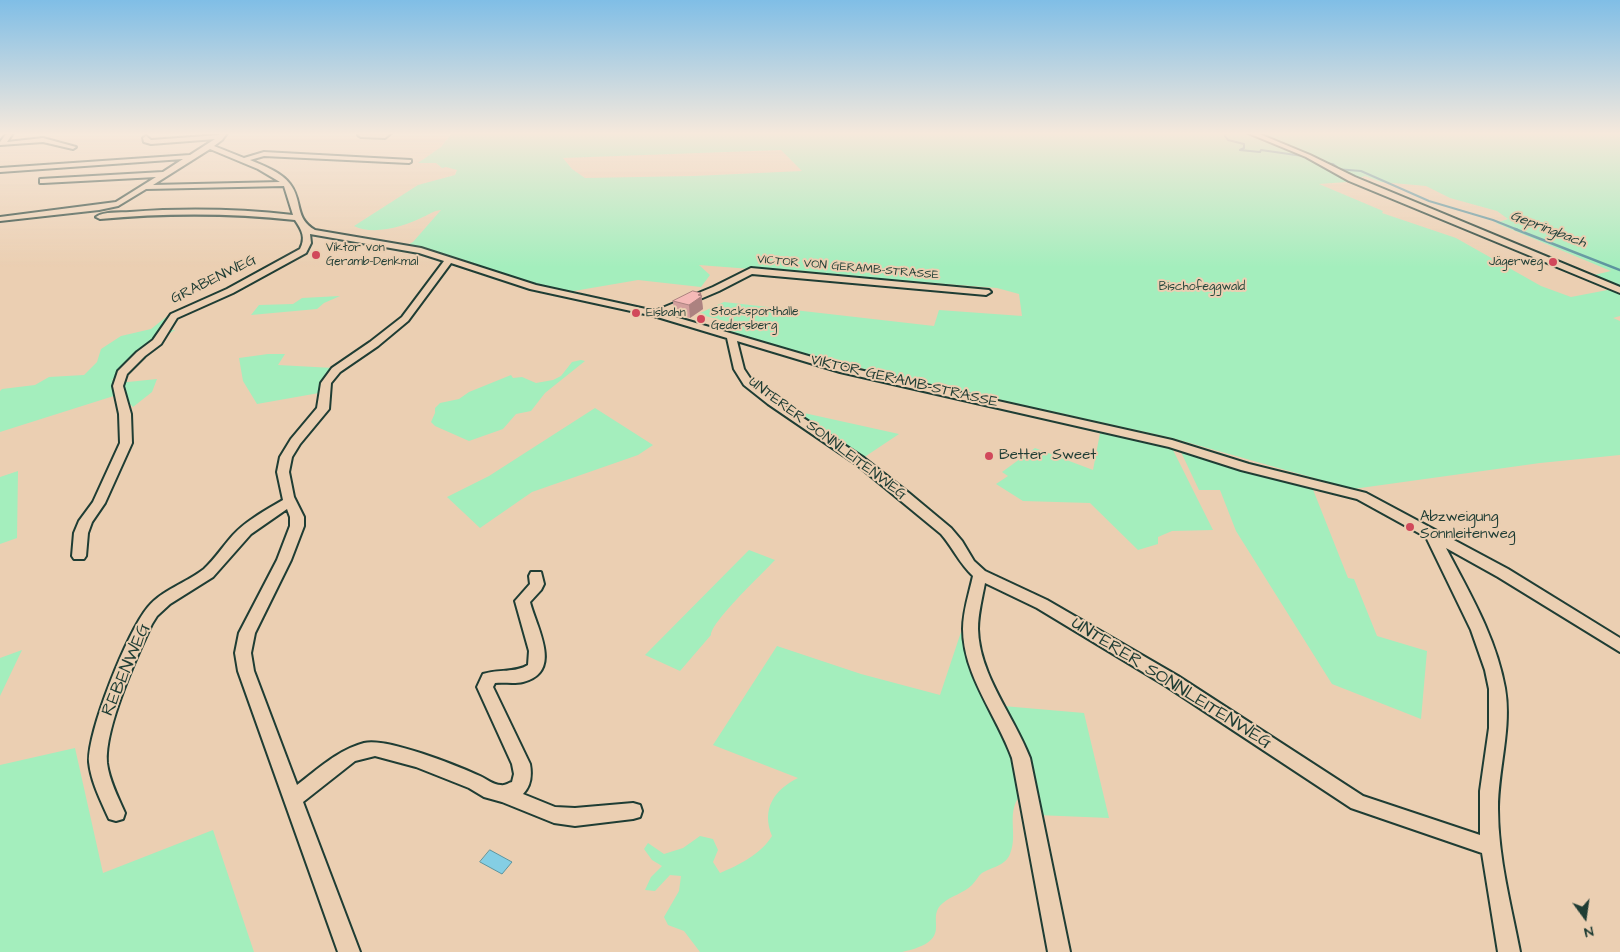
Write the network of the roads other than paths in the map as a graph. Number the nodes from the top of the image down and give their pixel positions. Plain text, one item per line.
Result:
1 (106, 177) edge
2 (160, 177) edge
3 (278, 177) edge
4 (1349, 177) edge
5 (43, 181) dead end
6 (286, 184) junction
7 (145, 187) junction
8 (110, 206) junction
9 (297, 218) junction
10 (0, 219) edge
11 (306, 229) junction
12 (450, 259) junction
13 (1620, 290) edge
14 (986, 292) dead end
15 (656, 314) junction
16 (731, 336) junction
17 (290, 501) junction
18 (1430, 533) junction
19 (79, 556) dead end
20 (980, 575) junction
21 (536, 576) dead end
22 (1620, 645) edge
23 (504, 794) junction
24 (294, 798) junction
25 (633, 811) dead end
26 (116, 813) dead end
27 (1491, 846) junction
28 (349, 952) edge
29 (1059, 952) edge
30 (1509, 952) edge

1 - 5 street
2 - 7 street
3 - 6 street
4 - 13 street
6 - 7 street
6 - 9 street
7 - 8 street
8 - 9 street
8 - 10 street
9 - 11 street
11 - 12 street, VIKTOR GERAMB-STRASSE
11 - 19 street, GRABENWEG
12 - 15 street, VIKTOR GERAMB-STRASSE
12 - 17 street
14 - 15 street, VICTOR VON GERAMB-STRASSE
15 - 16 street, VIKTOR GERAMB-STRASSE
16 - 18 street, VIKTOR GERAMB-STRASSE
16 - 20 street, UNTERER SONNLEITENWEG
17 - 24 street
17 - 26 street, REBENWEG
18 - 22 street, VIKTOR GERAMB-STRASSE
18 - 27 street
20 - 27 street, UNTERER SONNLEITENWEG
20 - 29 street
21 - 23 street
23 - 24 street
23 - 25 street
24 - 28 street
27 - 30 street

